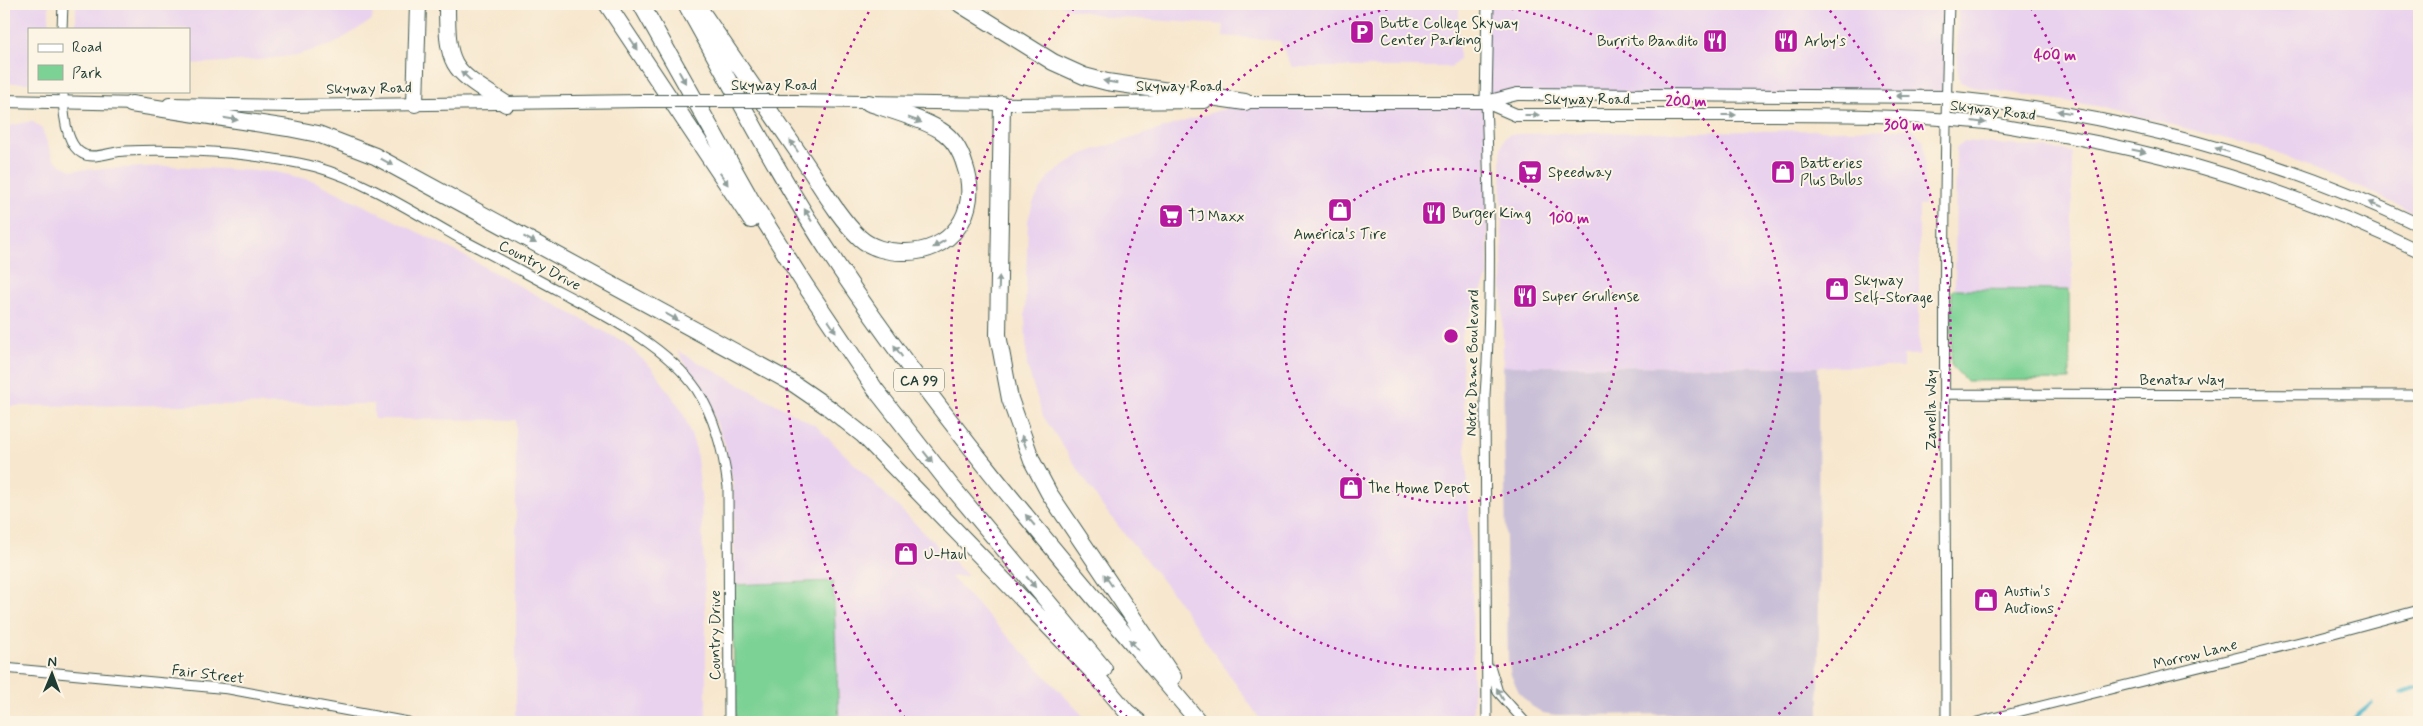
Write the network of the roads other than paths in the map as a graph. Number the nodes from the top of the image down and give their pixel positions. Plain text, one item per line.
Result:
1 (63, 4) edge
2 (418, 4) edge
3 (447, 4) edge
4 (607, 4) edge
5 (641, 4) edge
6 (686, 4) edge
7 (697, 4) edge
8 (960, 4) edge
9 (1488, 4) edge
10 (1949, 4) edge
11 (62, 28) edge
12 (63, 96) edge
13 (1946, 97) junction
14 (4, 102) edge
15 (869, 102) junction
16 (1245, 102) junction
17 (1486, 102) junction
18 (131, 104) junction
19 (415, 104) junction
20 (506, 104) junction
21 (1002, 104) junction
22 (1944, 120) junction
23 (2419, 225) edge
24 (2419, 251) edge
25 (805, 285) junction
26 (1945, 394) junction
27 (2419, 395) edge
28 (2419, 610) edge
29 (1488, 659) junction
30 (4, 668) edge
31 (408, 722) edge
32 (729, 722) edge
33 (1139, 722) edge
34 (1147, 722) edge
35 (1199, 722) edge
36 (1204, 722) edge
37 (1488, 722) edge
38 (1524, 722) edge
39 (1946, 722) edge
40 (1977, 722) edge

1 - 11 street
2 - 19 highway
20 -> 3 highway
4 -> 25 highway
5 -> 25 highway, CA 99
35 -> 6 highway, CA 99
15 -> 7 highway
16 -> 8 highway
9 - 17 street, Notre Dame Boulevard
10 - 13 street, Zanella Way
12 - 14 main road, Skyway Road
12 - 18 main road, Skyway Road
12 - 32 street, Country Drive
13 -> 17 main road, Skyway Road
13 - 22 street, Zanella Way
23 -> 13 main road, Skyway Road
15 - 20 main road, Skyway Road, bridge
15 - 21 main road, Skyway Road
16 - 17 main road, Skyway Road
16 - 21 main road, Skyway Road
17 -> 22 main road, Skyway Road
17 - 29 street, Notre Dame Boulevard
18 - 19 main road, Skyway Road
18 -> 33 highway
19 - 20 main road, Skyway Road
36 -> 21 highway
22 -> 24 main road, Skyway Road
22 - 26 street, Zanella Way
25 -> 34 highway, CA 99
26 - 27 street, Benatar Way
26 - 39 street, Zanella Way
28 - 40 street, Morrow Lane
29 - 37 street, Notre Dame Boulevard
38 -> 29 street
30 - 31 street, Fair Street

